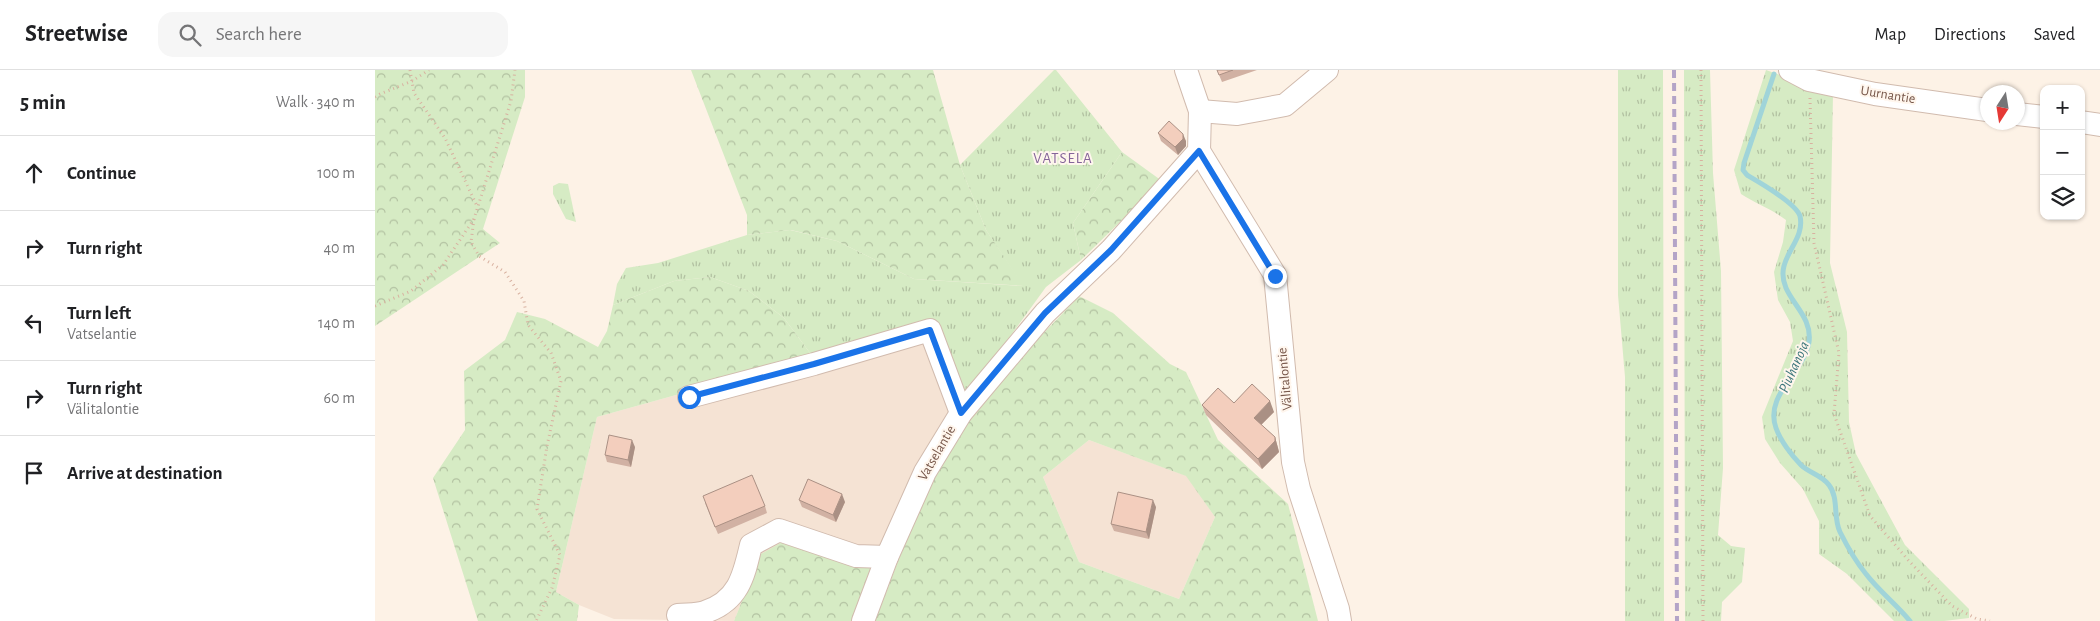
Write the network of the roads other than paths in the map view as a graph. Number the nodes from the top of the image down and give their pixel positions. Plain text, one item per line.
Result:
1 (1186, 70) edge
2 (1327, 70) edge
3 (1800, 75) edge
4 (1980, 109) edge
5 (1200, 111) junction
6 (2025, 115) edge
7 (2040, 117) edge
8 (2085, 123) edge
9 (2100, 125) edge
10 (1199, 151) junction
11 (689, 397) dead end
12 (961, 413) junction
13 (887, 558) junction
14 (678, 615) dead end
15 (863, 621) edge
16 (1340, 621) edge

1 - 5 street
2 - 5 street
3 - 4 street, Uurnantie
5 - 10 street
6 - 7 street
8 - 9 street
10 - 12 street, Vatselantie
10 - 16 street, Välitalontie
11 - 12 street
12 - 13 street, Vatselantie
13 - 14 street
13 - 15 street, Vatselantie

